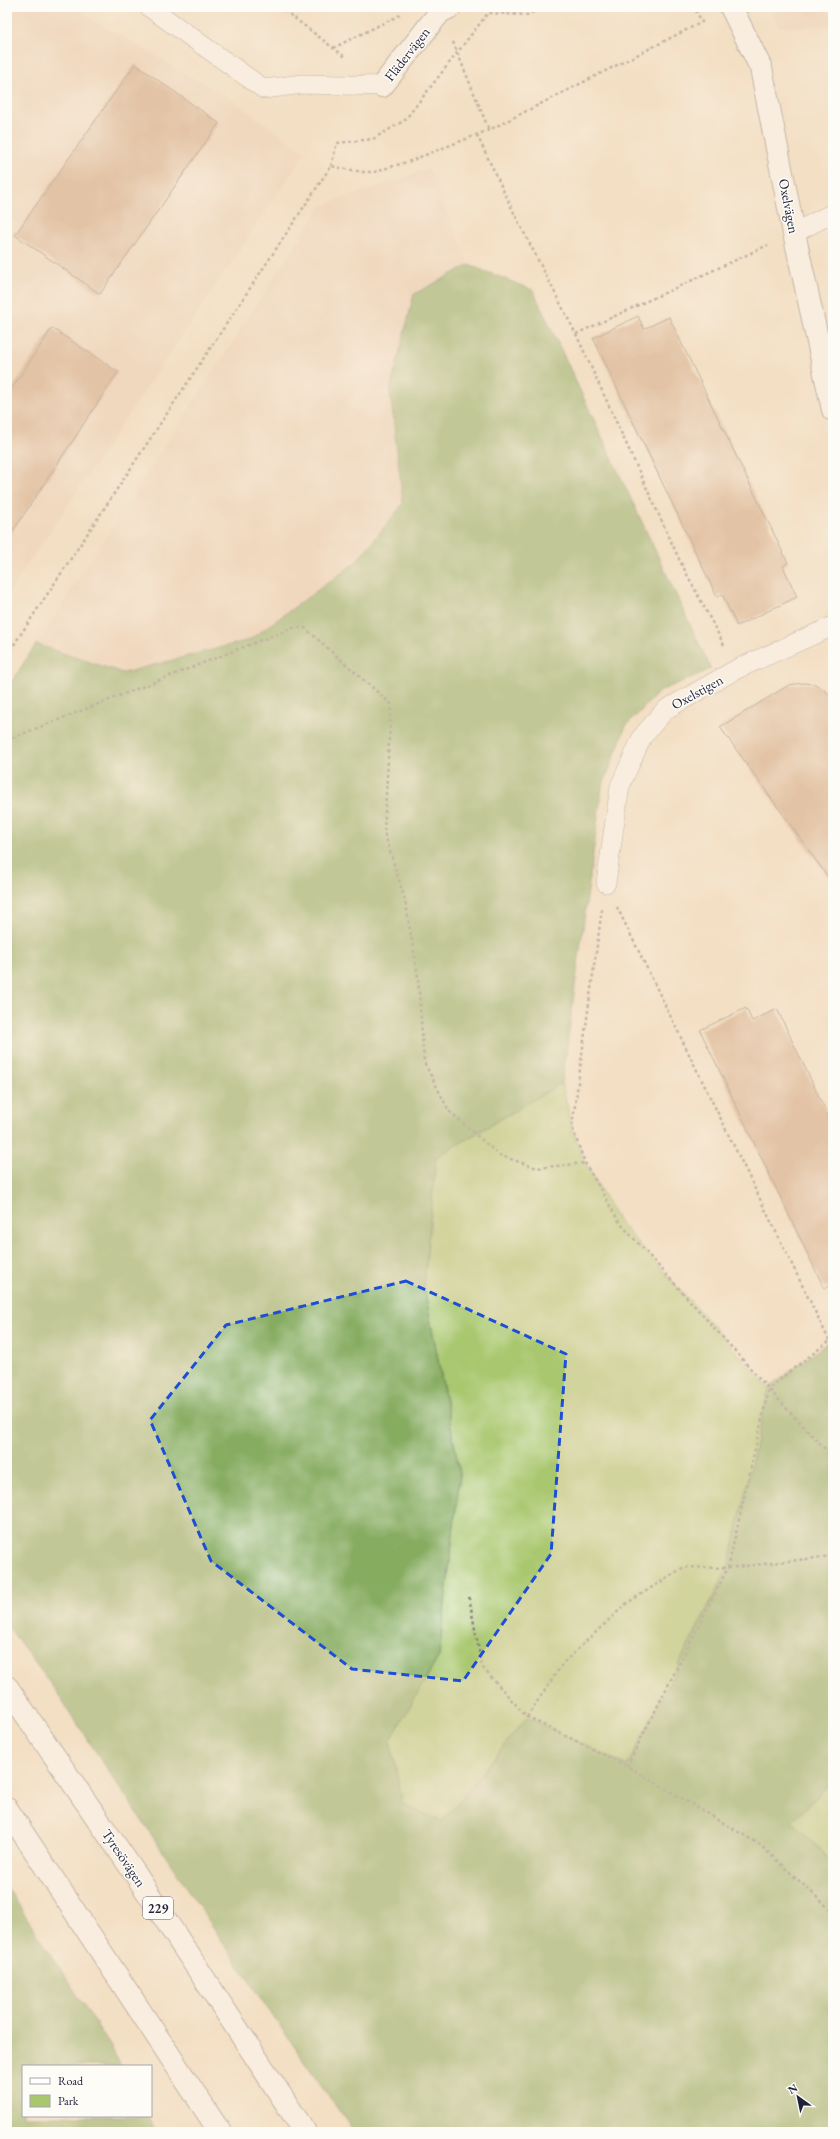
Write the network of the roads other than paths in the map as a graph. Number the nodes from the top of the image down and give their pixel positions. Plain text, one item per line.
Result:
1 (149, 7) edge
2 (731, 7) edge
3 (445, 10) edge
4 (382, 86) joint
5 (833, 213) edge
6 (794, 233) junction
7 (833, 410) edge
8 (833, 626) edge
9 (606, 883) road end
10 (7, 1687) edge
11 (7, 1809) edge
12 (198, 2098) junction
13 (211, 2132) edge
14 (220, 2132) edge
15 (305, 2132) edge

1 - 4 lane
2 - 6 main road, Oxelvägen
3 - 4 main road, Flädervägen
5 - 6 lane
6 - 7 main road, Oxelvägen
8 - 9 lane, Oxelstigen
10 - 15 main road, Tyresövägen / 229
11 - 12 main road
12 - 13 main road
12 - 14 main road

